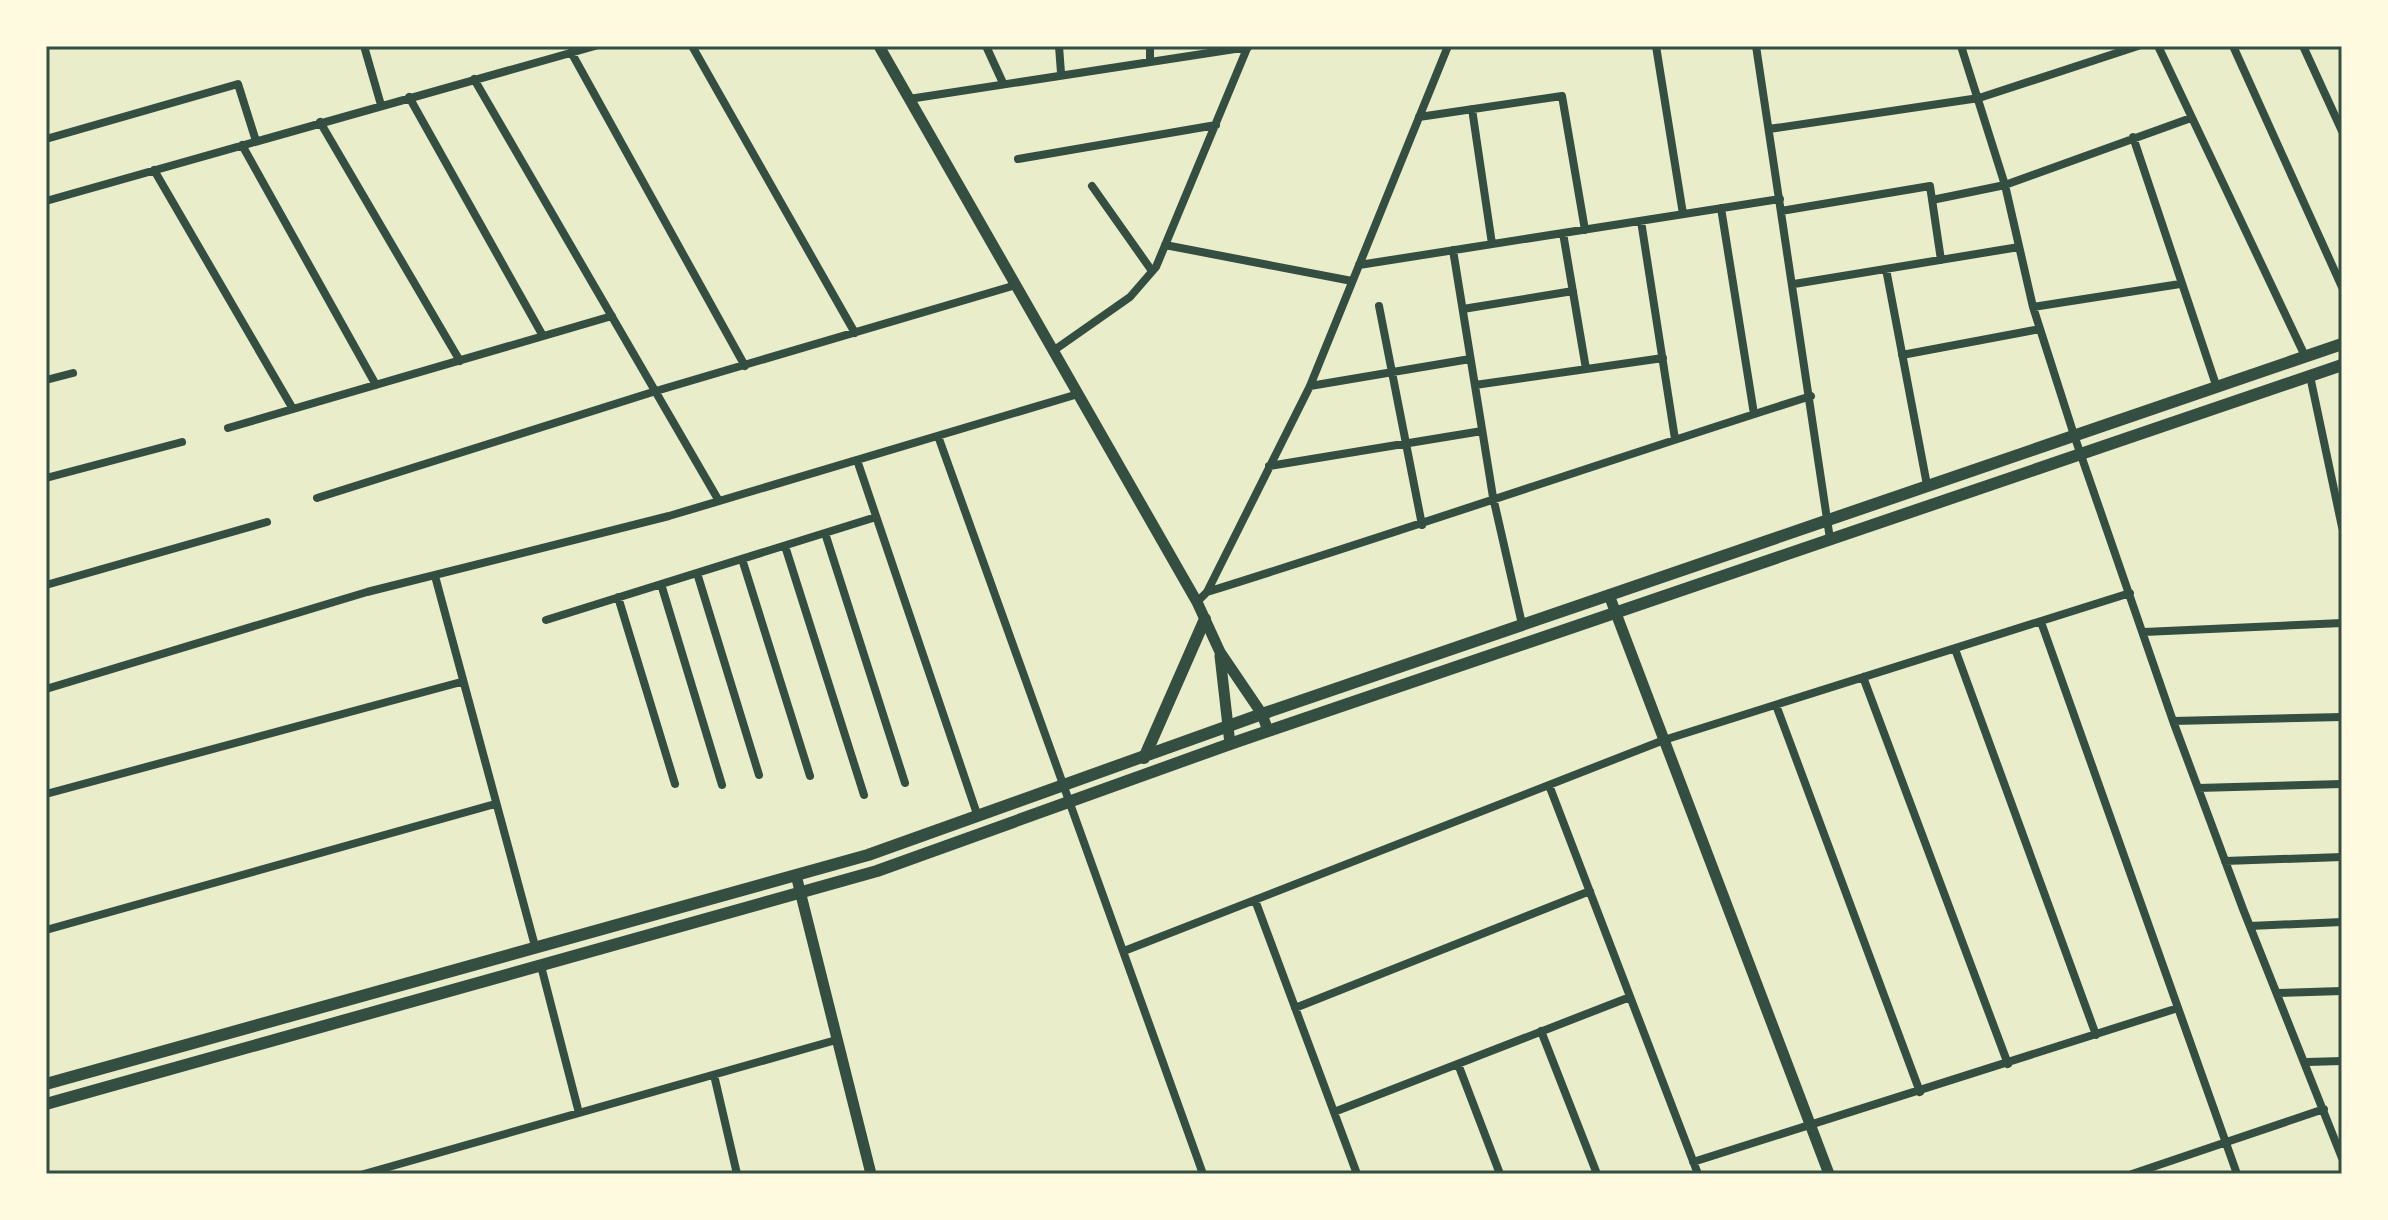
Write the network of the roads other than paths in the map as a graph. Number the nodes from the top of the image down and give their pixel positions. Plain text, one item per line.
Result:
1 (364, 46) edge
2 (595, 46) edge
3 (692, 46) edge
4 (879, 46) edge
5 (986, 46) edge
6 (1059, 46) edge
7 (1150, 46) edge
8 (1248, 46) edge
9 (1448, 46) edge
10 (1656, 46) edge
11 (1756, 46) edge
12 (1961, 46) edge
13 (2138, 46) edge
14 (2158, 46) edge
15 (2233, 46) edge
16 (2303, 46) edge
17 (571, 52) junction
18 (1150, 60) junction
19 (1061, 73) junction
20 (474, 79) junction
21 (1003, 83) junction
22 (409, 97) junction
23 (1979, 98) junction
24 (909, 99) junction
25 (381, 105) junction
26 (1472, 109) junction
27 (2339, 116) edge
28 (1419, 117) junction
29 (2191, 118) junction
30 (320, 122) junction
31 (1216, 125) junction
32 (1769, 129) junction
33 (2342, 131) edge
34 (2133, 137) junction
35 (46, 139) edge
36 (256, 141) junction
37 (242, 145) junction
38 (1018, 159) dead end
39 (154, 170) junction
40 (2005, 185) junction
41 (1092, 186) dead end
42 (1780, 199) junction
43 (1932, 200) junction
44 (46, 201) edge
45 (1721, 208) junction
46 (1781, 211) junction
47 (1683, 214) junction
48 (1641, 221) junction
49 (1585, 230) junction
50 (1563, 233) junction
51 (1492, 244) junction
52 (1165, 245) junction
53 (2019, 247) junction
54 (1453, 250) junction
55 (1941, 260) junction
56 (1359, 265) junction
57 (1886, 269) junction
58 (1152, 271) junction
59 (1352, 281) junction
60 (1794, 284) junction
61 (2180, 284) junction
62 (1016, 285) junction
63 (2342, 287) edge
64 (1573, 291) junction
65 (1379, 306) dead end
66 (2033, 307) junction
67 (1463, 309) junction
68 (612, 316) junction
69 (2040, 329) junction
70 (855, 333) junction
71 (543, 336) junction
72 (2342, 344) edge
73 (1053, 351) junction
74 (1902, 355) junction
75 (2305, 356) junction
76 (1663, 358) junction
77 (1470, 359) junction
78 (460, 361) junction
79 (2342, 365) edge
80 (745, 366) junction
81 (1586, 369) junction
82 (73, 373) dead end
83 (1391, 374) junction
84 (2310, 376) junction
85 (46, 380) edge
86 (376, 385) junction
87 (1475, 385) junction
88 (1310, 386) junction
89 (2217, 388) junction
90 (656, 391) junction
91 (1078, 394) junction
92 (1811, 396) junction
93 (293, 409) junction
94 (1754, 414) junction
95 (228, 428) dead end
96 (1482, 431) junction
97 (2074, 435) junction
98 (938, 436) junction
99 (1675, 439) junction
100 (182, 442) dead end
101 (1404, 445) junction
102 (2080, 453) junction
103 (857, 460) junction
104 (1269, 466) junction
105 (46, 478) edge
106 (1927, 485) junction
107 (1493, 497) junction
108 (317, 498) dead end
109 (719, 501) junction
110 (876, 517) junction
111 (1826, 520) junction
112 (267, 522) dead end
113 (1422, 525) junction
114 (2342, 527) edge
115 (825, 533) junction
116 (1830, 539) junction
117 (785, 546) junction
118 (742, 559) junction
119 (697, 573) junction
120 (435, 576) junction
121 (661, 584) junction
122 (46, 585) edge
123 (1207, 592) junction
124 (2130, 593) junction
125 (1609, 595) junction
126 (618, 597) junction
127 (1197, 602) junction
128 (1615, 612) junction
129 (1205, 619) junction
130 (546, 620) dead end
131 (2041, 622) junction
132 (2342, 623) edge
133 (1522, 624) junction
134 (2144, 632) junction
135 (1955, 649) junction
136 (1220, 652) junction
137 (1863, 677) junction
138 (461, 682) junction
139 (46, 689) edge
140 (1776, 705) junction
141 (1262, 714) junction
142 (2342, 717) edge
143 (2173, 721) junction
144 (1227, 727) junction
145 (1268, 731) junction
146 (1664, 740) junction
147 (1230, 744) junction
148 (1144, 757) junction
149 (1149, 772) junction
150 (759, 775) dead end
151 (810, 776) dead end
152 (905, 783) dead end
153 (675, 784) dead end
154 (2342, 784) edge
155 (722, 785) dead end
156 (1064, 785) junction
157 (1549, 785) junction
158 (2198, 788) junction
159 (46, 794) edge
160 (864, 795) dead end
161 (1069, 801) junction
162 (495, 804) junction
163 (977, 814) junction
164 (2342, 857) edge
165 (2225, 861) junction
166 (796, 875) junction
167 (1590, 891) junction
168 (800, 893) junction
169 (1255, 900) junction
170 (2342, 922) edge
171 (2250, 926) junction
172 (46, 930) edge
173 (535, 946) junction
174 (1124, 951) junction
175 (541, 966) junction
176 (2342, 991) edge
177 (2277, 993) junction
178 (1630, 997) junction
179 (1295, 1008) junction
180 (2178, 1008) junction
181 (1541, 1031) junction
182 (2096, 1035) junction
183 (836, 1040) junction
184 (2342, 1061) edge
185 (2307, 1062) junction
186 (1458, 1064) junction
187 (2008, 1064) junction
188 (714, 1075) junction
189 (46, 1084) edge
190 (1920, 1092) junction
191 (46, 1104) edge
192 (2324, 1109) junction
193 (1334, 1112) junction
194 (579, 1113) junction
195 (1811, 1127) junction
196 (2338, 1137) edge
197 (2225, 1142) junction
198 (2342, 1158) edge
199 (1693, 1162) junction
200 (2147, 1172) edge
201 (364, 1174) edge
202 (737, 1174) edge
203 (871, 1174) edge
204 (1203, 1174) edge
205 (1357, 1174) edge
206 (1500, 1174) edge
207 (1597, 1174) edge
208 (1698, 1174) edge
209 (1829, 1174) edge
210 (2132, 1174) edge
211 (2237, 1174) edge

1 - 25 street
2 - 17 street
3 - 70 street
4 - 24 street
5 - 21 street
6 - 19 street
7 - 18 street
8 - 18 street
8 - 31 street
9 - 28 street
10 - 47 street
11 - 32 street
12 - 23 street
13 - 23 street
14 - 29 street
15 - 63 street
16 - 27 street
17 - 20 street
17 - 80 street
18 - 19 street
19 - 21 street
20 - 22 street
20 - 68 street
21 - 24 street
22 - 25 street
22 - 71 street
23 - 32 street
23 - 40 street
24 - 62 street
25 - 30 street
26 - 28 street
26 - 49 street
26 - 51 street
27 - 33 street
28 - 56 street
29 - 34 street
29 - 75 street
30 - 36 street
30 - 78 street
31 - 38 street
31 - 52 street
32 - 42 street
34 - 40 street
34 - 61 street
35 - 36 street
36 - 37 street
37 - 39 street
37 - 86 street
39 - 44 street
39 - 93 street
40 - 43 street
40 - 53 street
41 - 58 street
42 - 45 street
42 - 46 street
43 - 46 street
43 - 55 street
45 - 47 street
45 - 94 street
46 - 60 street
47 - 48 street
48 - 49 street
48 - 76 street
49 - 50 street
50 - 51 street
50 - 64 street
51 - 54 street
52 - 58 street
52 - 59 street
53 - 55 street
53 - 66 street
54 - 56 street
54 - 67 street
55 - 57 street
56 - 59 street
57 - 60 street
57 - 74 street
58 - 73 street
59 - 88 street
60 - 92 street
61 - 66 street
61 - 89 street
62 - 70 street
62 - 73 street
64 - 67 street
64 - 81 street
65 - 83 street
66 - 69 street
67 - 77 street
68 - 71 street
68 - 90 street
69 - 74 street
69 - 97 street
70 - 80 street
71 - 78 street
72 - 75 main road
73 - 91 street
74 - 106 street
75 - 89 main road
76 - 81 street
76 - 99 street
77 - 83 street
77 - 87 street
78 - 86 street
79 - 84 main road
80 - 90 street
81 - 87 street
82 - 85 street
83 - 88 street
83 - 101 street
84 - 102 main road
84 - 114 street
86 - 93 street
87 - 96 street
88 - 104 street
89 - 97 main road
90 - 108 street
90 - 109 street
91 - 98 street
91 - 127 street
92 - 94 street
92 - 111 street
93 - 95 street
94 - 99 street
96 - 101 street
96 - 107 street
97 - 102 street
97 - 106 main road
98 - 103 street
98 - 156 street
99 - 107 street
100 - 105 street
101 - 104 street
101 - 113 street
102 - 116 main road
102 - 124 street
103 - 109 street
103 - 110 street
104 - 123 street
106 - 111 main road
107 - 113 street
107 - 133 street
109 - 120 street
110 - 115 street
110 - 163 street
111 - 116 street
111 - 125 main road
112 - 122 street
113 - 123 street
115 - 117 street
115 - 152 street
116 - 128 main road
117 - 118 street
117 - 160 street
118 - 119 street
118 - 151 street
119 - 121 street
119 - 150 street
120 - 138 street
120 - 139 street
121 - 126 street
121 - 155 street
123 - 127 street
124 - 131 street
124 - 134 street
125 - 128 street
125 - 133 main road
126 - 130 street
126 - 153 street
127 - 129 street
128 - 145 main road
128 - 146 street
129 - 136 street
129 - 148 main road
131 - 135 street
131 - 180 street
132 - 134 street
133 - 141 main road
134 - 143 street
135 - 137 street
135 - 182 street
136 - 141 street
136 - 144 street
137 - 140 street
137 - 187 street
138 - 159 street
138 - 162 street
140 - 146 street
140 - 190 street
141 - 144 main road
141 - 145 street
142 - 143 street
143 - 158 street
144 - 147 street
144 - 148 main road
145 - 147 main road
146 - 157 street
146 - 195 street
147 - 149 main road
148 - 149 main road
148 - 156 main road
149 - 161 main road
154 - 158 street
156 - 161 street
156 - 163 main road
157 - 167 street
157 - 169 street
158 - 165 street
161 - 168 main road
161 - 174 street
162 - 172 street
162 - 173 street
163 - 166 main road
164 - 165 street
165 - 171 street
166 - 168 street
166 - 173 main road
167 - 178 street
167 - 179 street
168 - 175 main road
168 - 183 street
169 - 174 street
169 - 179 street
170 - 171 street
171 - 177 street
173 - 189 main road
174 - 204 street
175 - 191 main road
175 - 194 street
176 - 177 street
177 - 185 street
178 - 181 street
178 - 199 street
179 - 193 street
180 - 182 street
180 - 197 street
181 - 186 street
181 - 207 street
182 - 187 street
183 - 188 street
183 - 203 street
184 - 185 street
185 - 192 street
186 - 193 street
186 - 206 street
187 - 190 street
188 - 194 street
188 - 202 street
190 - 195 street
192 - 196 street
192 - 197 street
193 - 205 street
194 - 201 street
195 - 199 street
195 - 209 street
196 - 198 street
197 - 200 street
197 - 211 street
199 - 208 street
200 - 210 street

